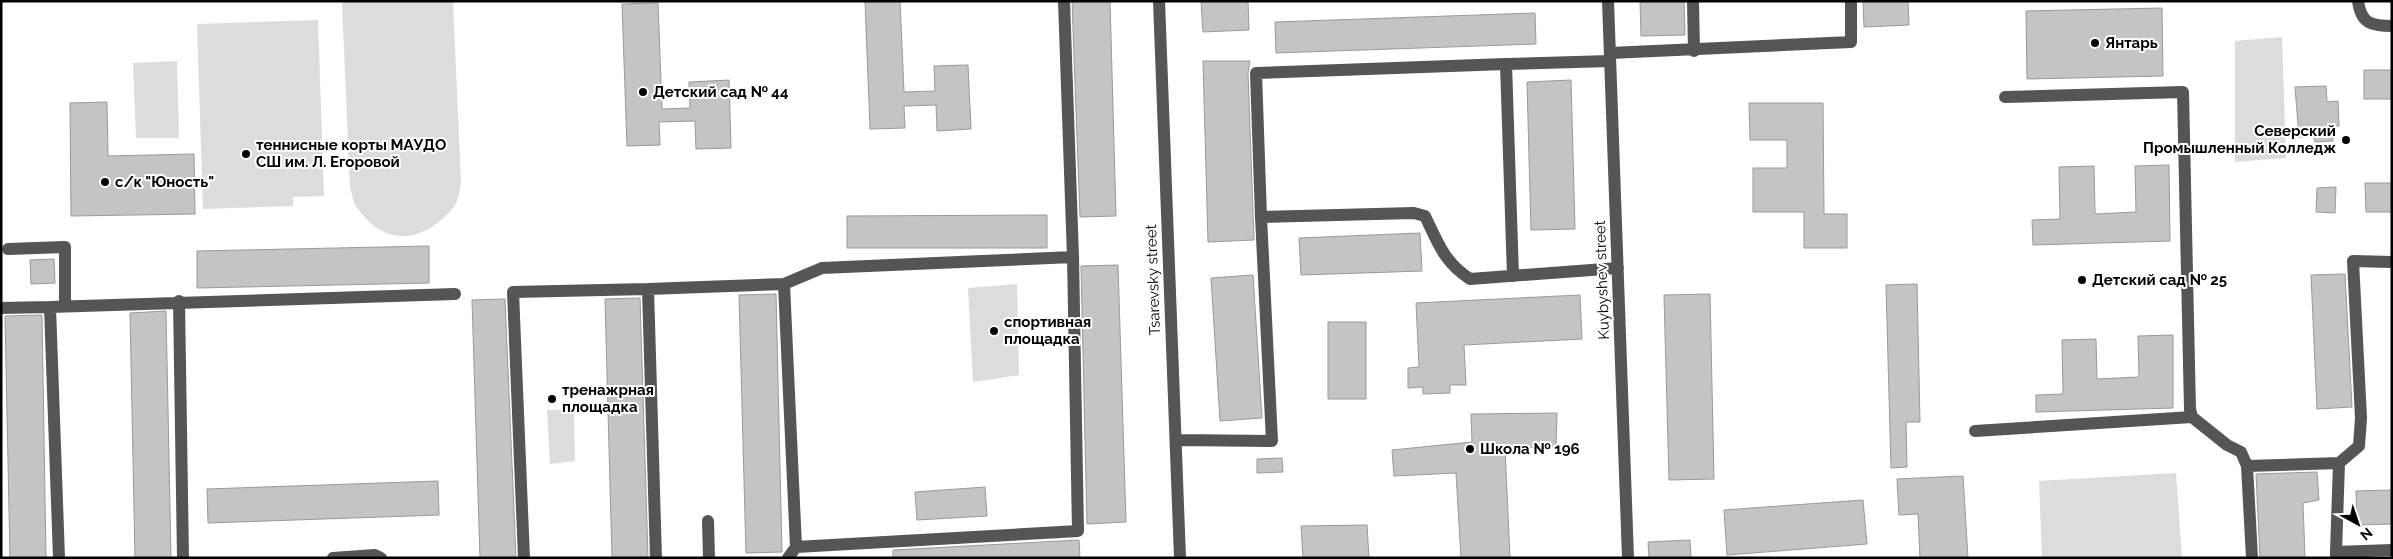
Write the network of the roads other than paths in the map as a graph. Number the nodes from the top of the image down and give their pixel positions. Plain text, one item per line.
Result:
1 (1064, 1) edge
2 (1159, 1) edge
3 (1608, 1) edge
4 (1693, 1) edge
5 (1851, 1) edge
6 (2358, 1) edge
7 (2392, 26) edge
8 (1694, 51) junction
9 (1610, 57) junction
10 (1506, 64) junction
11 (2005, 97) dead end
12 (1261, 217) junction
13 (8, 249) dead end
14 (1073, 257) junction
15 (2392, 262) edge
16 (1618, 268) junction
17 (1513, 276) junction
18 (784, 284) junction
19 (648, 289) junction
20 (455, 294) dead end
21 (179, 301) junction
22 (66, 306) junction
23 (50, 307) junction
24 (1, 308) edge
25 (2192, 417) junction
26 (1975, 431) dead end
27 (1176, 440) junction
28 (2339, 463) junction
29 (2247, 466) junction
30 (708, 521) dead end
31 (796, 547) junction
32 (2392, 550) edge
33 (2336, 555) edge
34 (59, 558) edge
35 (184, 558) edge
36 (333, 558) edge
37 (381, 558) edge
38 (524, 558) edge
39 (656, 558) edge
40 (709, 558) edge
41 (788, 558) edge
42 (1180, 558) edge
43 (1628, 558) edge
44 (2252, 558) edge

1 - 14 street
2 - 27 street, Tsarevsky street
3 - 9 street, Kuybyshev street
4 - 8 street
5 - 8 street
6 - 7 street
8 - 9 street
9 - 10 street
9 - 16 street, Kuybyshev street
10 - 12 street
10 - 17 street
11 - 25 street
12 - 17 street
12 - 27 street
13 - 22 street
14 - 18 street
14 - 31 street
15 - 28 street
16 - 17 street
16 - 43 street, Kuybyshev street
18 - 19 street
18 - 31 street
19 - 38 street
19 - 39 street
20 - 21 street
21 - 22 street
21 - 35 street
22 - 23 street
23 - 24 street
23 - 34 street
25 - 26 street
25 - 29 street
27 - 42 street, Tsarevsky street
28 - 29 street
28 - 33 street
29 - 44 street
30 - 40 street
31 - 41 street
32 - 33 street
36 - 37 street

